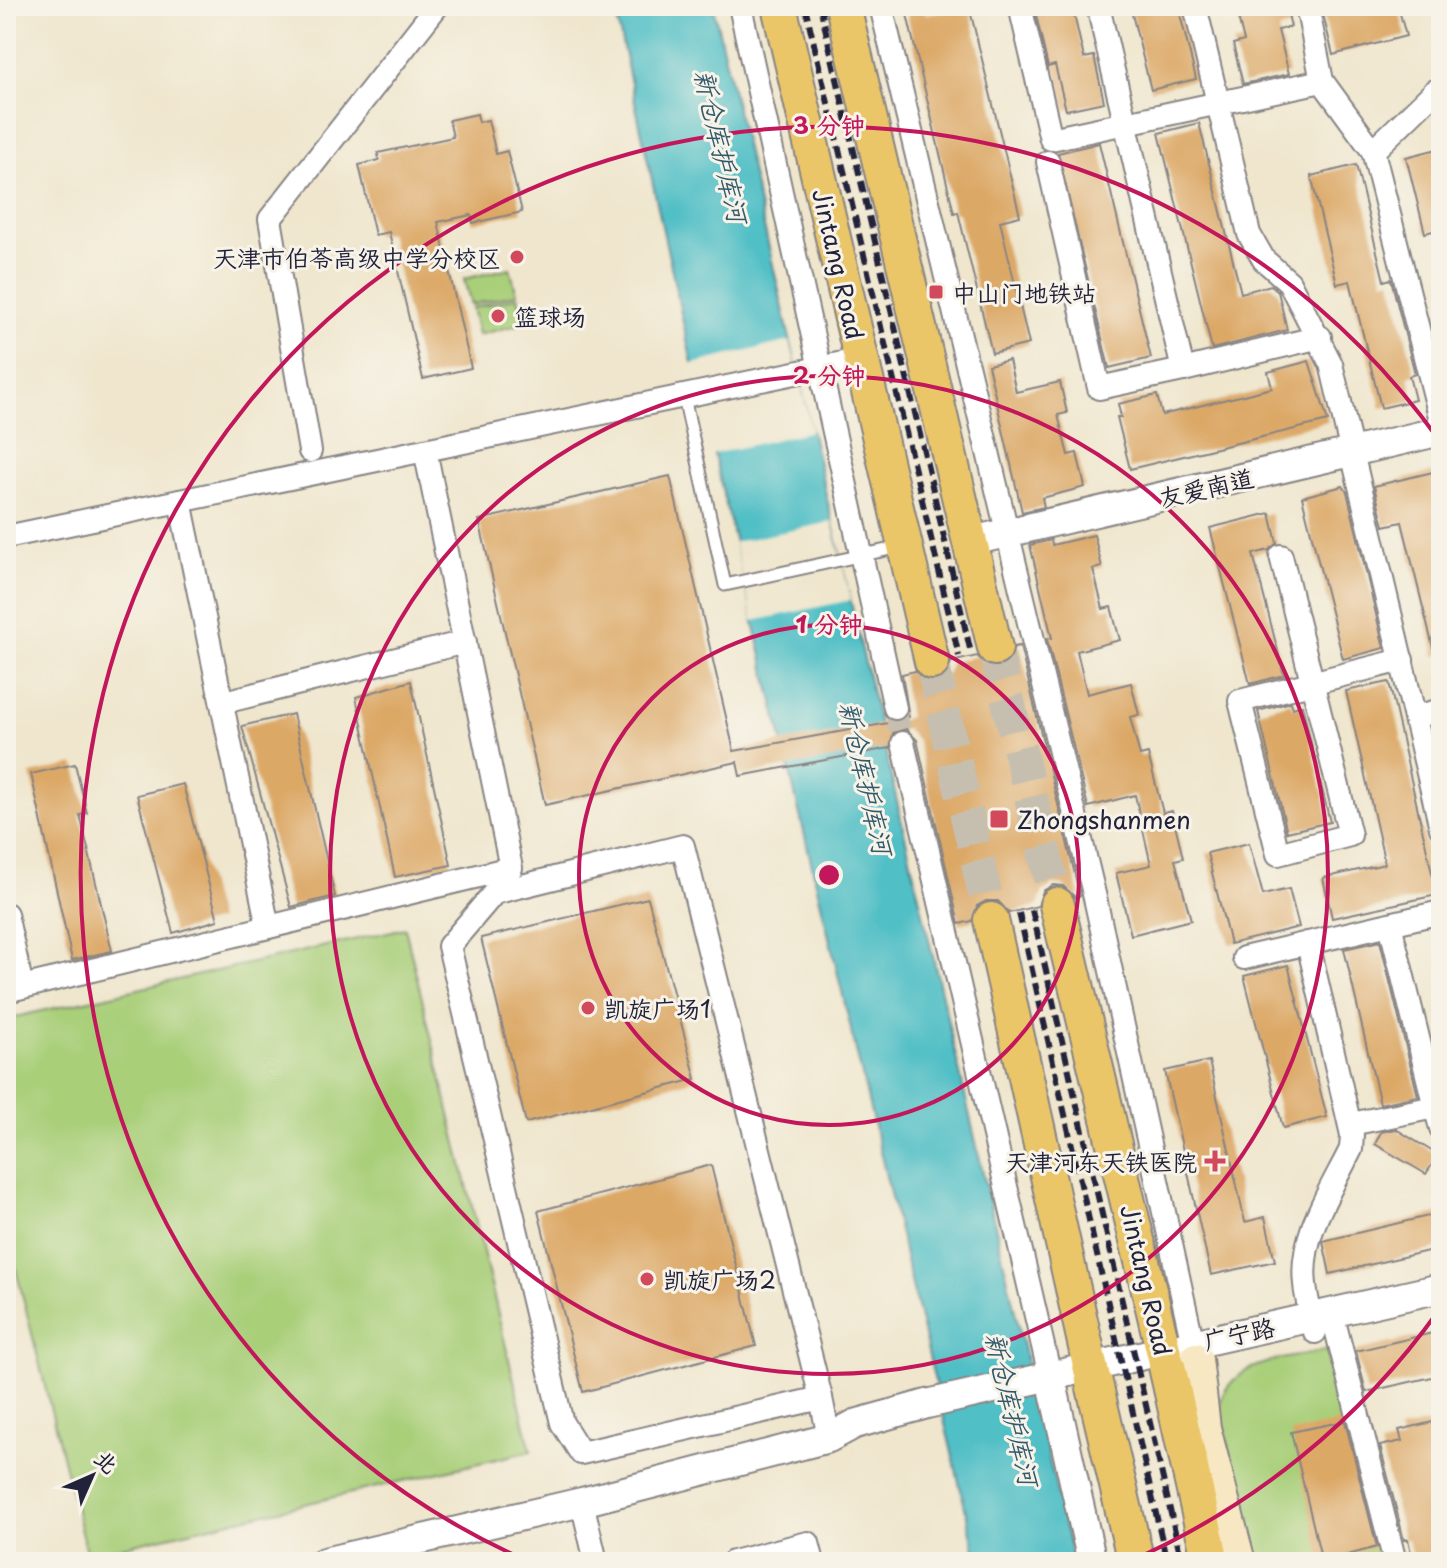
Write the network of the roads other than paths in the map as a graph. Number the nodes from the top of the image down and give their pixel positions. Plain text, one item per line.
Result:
1 (437, 6) edge
2 (740, 6) edge
3 (779, 6) edge
4 (843, 6) edge
5 (881, 6) edge
6 (1020, 6) edge
7 (1098, 6) edge
8 (1195, 6) edge
9 (1307, 6) edge
10 (1322, 81) junction
11 (1441, 90) edge
12 (1218, 104) junction
13 (1124, 124) junction
14 (1373, 151) junction
15 (1048, 162) dead end
16 (1320, 337) junction
17 (862, 359) junction
18 (820, 368) junction
19 (1183, 370) junction
20 (694, 394) junction
21 (1441, 420) edge
22 (1441, 431) edge
23 (425, 450) junction
24 (310, 451) dead end
25 (1355, 452) junction
26 (180, 501) junction
27 (1007, 533) junction
28 (6, 537) edge
29 (972, 541) junction
30 (904, 547) junction
31 (861, 556) junction
32 (1281, 556) dead end
33 (465, 642) junction
34 (995, 648) tunnel mouth
35 (1402, 660) junction
36 (932, 662) tunnel mouth
37 (1312, 684) junction
38 (224, 702) junction
39 (895, 708) tunnel mouth
40 (1441, 710) edge
41 (1415, 717) junction
42 (903, 743) tunnel mouth
43 (1441, 828) edge
44 (1057, 905) tunnel mouth
45 (1441, 912) edge
46 (6, 914) edge
47 (991, 920) tunnel mouth
48 (1390, 924) junction
49 (268, 927) junction
50 (1308, 943) junction
51 (1244, 958) dead end
52 (14, 989) edge
53 (1438, 1117) edge
54 (1351, 1124) junction
55 (1441, 1288) edge
56 (1441, 1303) edge
57 (1324, 1323) junction
58 (1180, 1354) junction
59 (1092, 1374) junction
60 (1045, 1385) junction
61 (821, 1398) junction
62 (829, 1438) junction
63 (582, 1502) junction
64 (324, 1562) edge
65 (596, 1562) edge
66 (733, 1562) edge
67 (813, 1562) edge
68 (1092, 1562) edge
69 (1136, 1562) edge
70 (1211, 1562) edge
71 (1239, 1562) edge
72 (1395, 1562) edge

1 - 24 street
2 - 18 street
3 - 17 main road, Jintang Road
4 - 29 main road
5 - 27 street
6 - 13 street
7 - 13 street
8 - 12 street
9 - 10 street
10 - 12 street
10 - 14 street
11 - 14 street
12 - 13 street
12 - 16 street
13 - 19 street
14 - 21 street
15 - 19 street
16 - 19 street
16 - 25 street
17 - 18 street
17 - 30 main road, Jintang Road
18 - 20 street
18 - 31 street
20 - 23 street
20 - 31 lane
22 - 25 street, 友爱南道
23 - 26 street
23 - 33 street
25 - 27 street, 友爱南道
25 - 35 street
26 - 28 street
26 - 38 street
27 - 29 street, 友爱南道
27 - 58 street
29 - 34 main road
30 - 31 lane
30 - 36 main road, Jintang Road
31 - 39 street
32 - 37 street
33 - 38 street
33 - 49 street
35 - 37 street
35 - 41 street
37 - 37 street
38 - 49 street
40 - 41 street
41 - 43 street
42 - 60 street
44 - 58 main road, Jintang Road
45 - 48 street
46 - 52 street
47 - 59 main road
48 - 50 street
48 - 53 street
49 - 52 street
50 - 51 street
50 - 54 street
53 - 54 street
54 - 57 street
55 - 57 street, 广宁路
56 - 57 street, 广宁路
57 - 58 street, 广宁路
57 - 72 street
58 - 59 street, 广宁路
58 - 70 highway, Jintang Road
58 - 71 main road
59 - 60 street, 广宁路
59 - 69 highway
60 - 62 street, 广宁路
60 - 68 street
61 - 61 street
61 - 62 street
62 - 63 street, 广宁路
63 - 64 street, 广宁路
63 - 65 street
66 - 67 street

